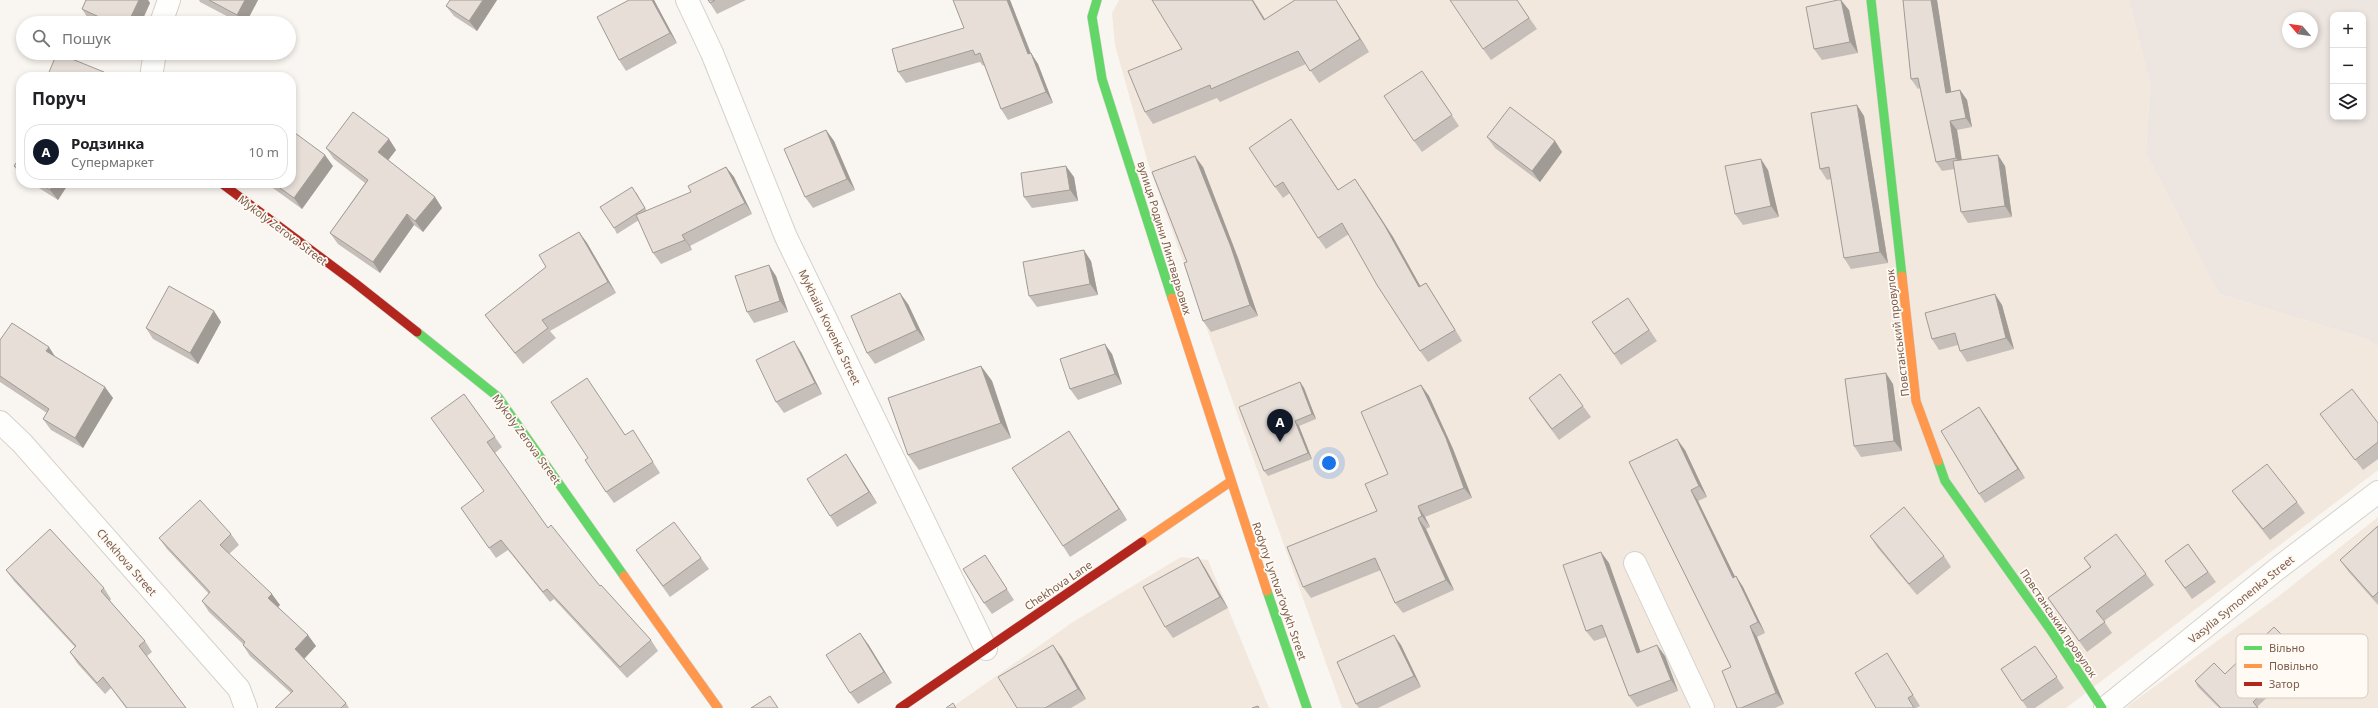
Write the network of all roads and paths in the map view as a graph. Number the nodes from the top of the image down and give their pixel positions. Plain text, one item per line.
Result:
1 (169, 0) edge
2 (687, 0) edge
3 (1097, 0) edge
4 (1871, 0) edge
5 (163, 16) edge
6 (154, 60) edge
7 (152, 72) edge
8 (228, 188) edge
9 (0, 422) edge
10 (1230, 482) junction
11 (2378, 492) edge
12 (1636, 563) dead end
13 (986, 649) junction
14 (246, 708) edge
15 (718, 708) edge
16 (900, 708) edge
17 (1307, 708) edge
18 (1703, 708) edge
19 (2102, 708) edge
20 (2105, 708) edge

1 - 5 street
2 - 13 street, Mykhaila Kovenka Street
3 - 10 street, вулиця Родини Линтварьових
4 - 19 street, Повстанський провулок
6 - 7 street
8 - 15 street, Mykoly Zerova Street
9 - 14 street, Chekhova Street
10 - 13 street, Chekhova Lane
10 - 17 street, Rodyny Lyntvar’ovykh Street
11 - 20 street, Vasylia Symonenka Street
12 - 18 street
13 - 16 street, Chekhova Lane

